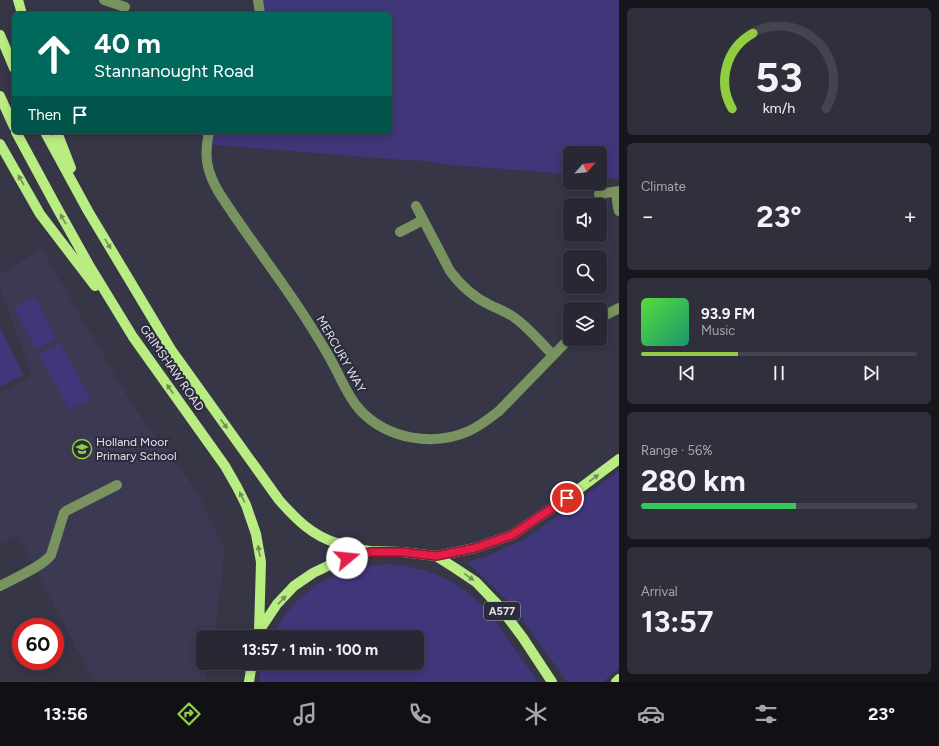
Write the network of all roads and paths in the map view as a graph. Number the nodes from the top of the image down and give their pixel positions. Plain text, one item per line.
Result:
1 (18, 0) edge
2 (104, 0) edge
3 (258, 0) edge
4 (125, 7) dead end
5 (21, 12) edge
6 (260, 12) edge
7 (0, 35) edge
8 (12, 63) edge
9 (0, 96) edge
10 (12, 123) edge
11 (17, 134) edge
12 (46, 134) edge
13 (59, 134) edge
14 (208, 134) edge
15 (0, 144) edge
16 (617, 191) edge
17 (599, 194) dead end
18 (416, 206) dead end
19 (88, 211) junction
20 (619, 211) edge
21 (423, 220) junction
22 (400, 232) dead end
23 (619, 308) edge
24 (607, 314) edge
25 (133, 337) junction
26 (563, 345) edge
27 (553, 355) junction
28 (619, 459) edge
29 (117, 485) dead end
30 (370, 552) junction
31 (436, 556) junction
32 (0, 586) edge
33 (259, 630) edge
34 (261, 630) edge
35 (251, 670) edge
36 (619, 679) edge
37 (249, 682) edge
38 (552, 682) edge
39 (616, 682) edge

1 - 5 main road
2 - 4 street
3 - 6 street
7 - 8 main road
9 - 10 main road
25 -> 11 main road, GRIMSHAW ROAD
12 - 19 main road, GRIMSHAW ROAD
13 - 19 main road
14 - 27 street, MERCURY WAY
25 -> 15 main road
16 - 17 street
16 - 20 street
18 - 21 street
19 -> 30 main road, GRIMSHAW ROAD
21 - 22 street
21 - 27 street
23 - 24 street
33 -> 25 main road, GRIMSHAW ROAD
26 - 27 street, MERCURY WAY
31 -> 28 main road, A577
29 - 32 street
30 - 31 main road, A577
34 -> 30 main road, A577
31 -> 38 main road, A577
35 - 37 main road
36 - 39 main road

